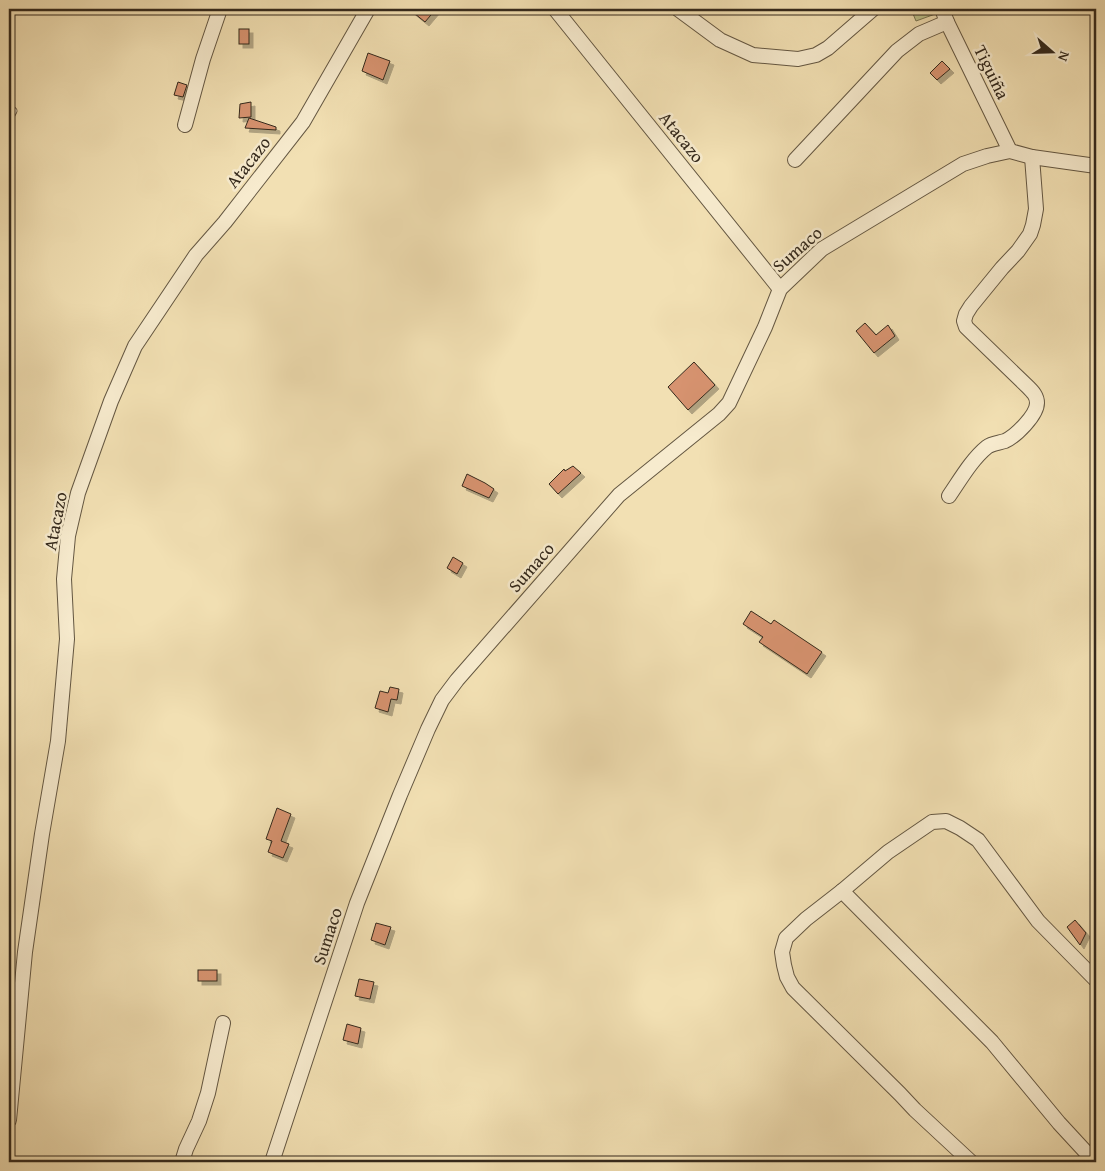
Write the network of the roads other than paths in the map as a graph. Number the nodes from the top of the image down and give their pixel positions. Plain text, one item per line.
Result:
1 (220, 9) edge
2 (368, 9) edge
3 (555, 9) edge
4 (678, 9) edge
5 (873, 9) edge
6 (944, 15) edge
7 (14, 111) dead end
8 (9, 118) edge
9 (185, 125) dead end
10 (1010, 151) junction
11 (1032, 157) junction
12 (795, 160) dead end
13 (1096, 166) edge
14 (780, 289) junction
15 (949, 496) dead end
16 (842, 891) junction
17 (1096, 980) edge
18 (223, 1022) dead end
19 (9, 1120) edge
20 (182, 1162) edge
21 (272, 1162) edge
22 (971, 1162) edge
23 (1095, 1162) edge

1 - 9 street
2 - 19 street, Atacazo
3 - 14 street, Atacazo
4 - 5 street
6 - 10 street, Tiguiña
6 - 12 street
7 - 8 lane
10 - 11 street
10 - 14 street, Sumaco
11 - 13 street
11 - 15 street
14 - 21 street, Sumaco
16 - 17 street
16 - 22 street
16 - 23 street
18 - 20 street

